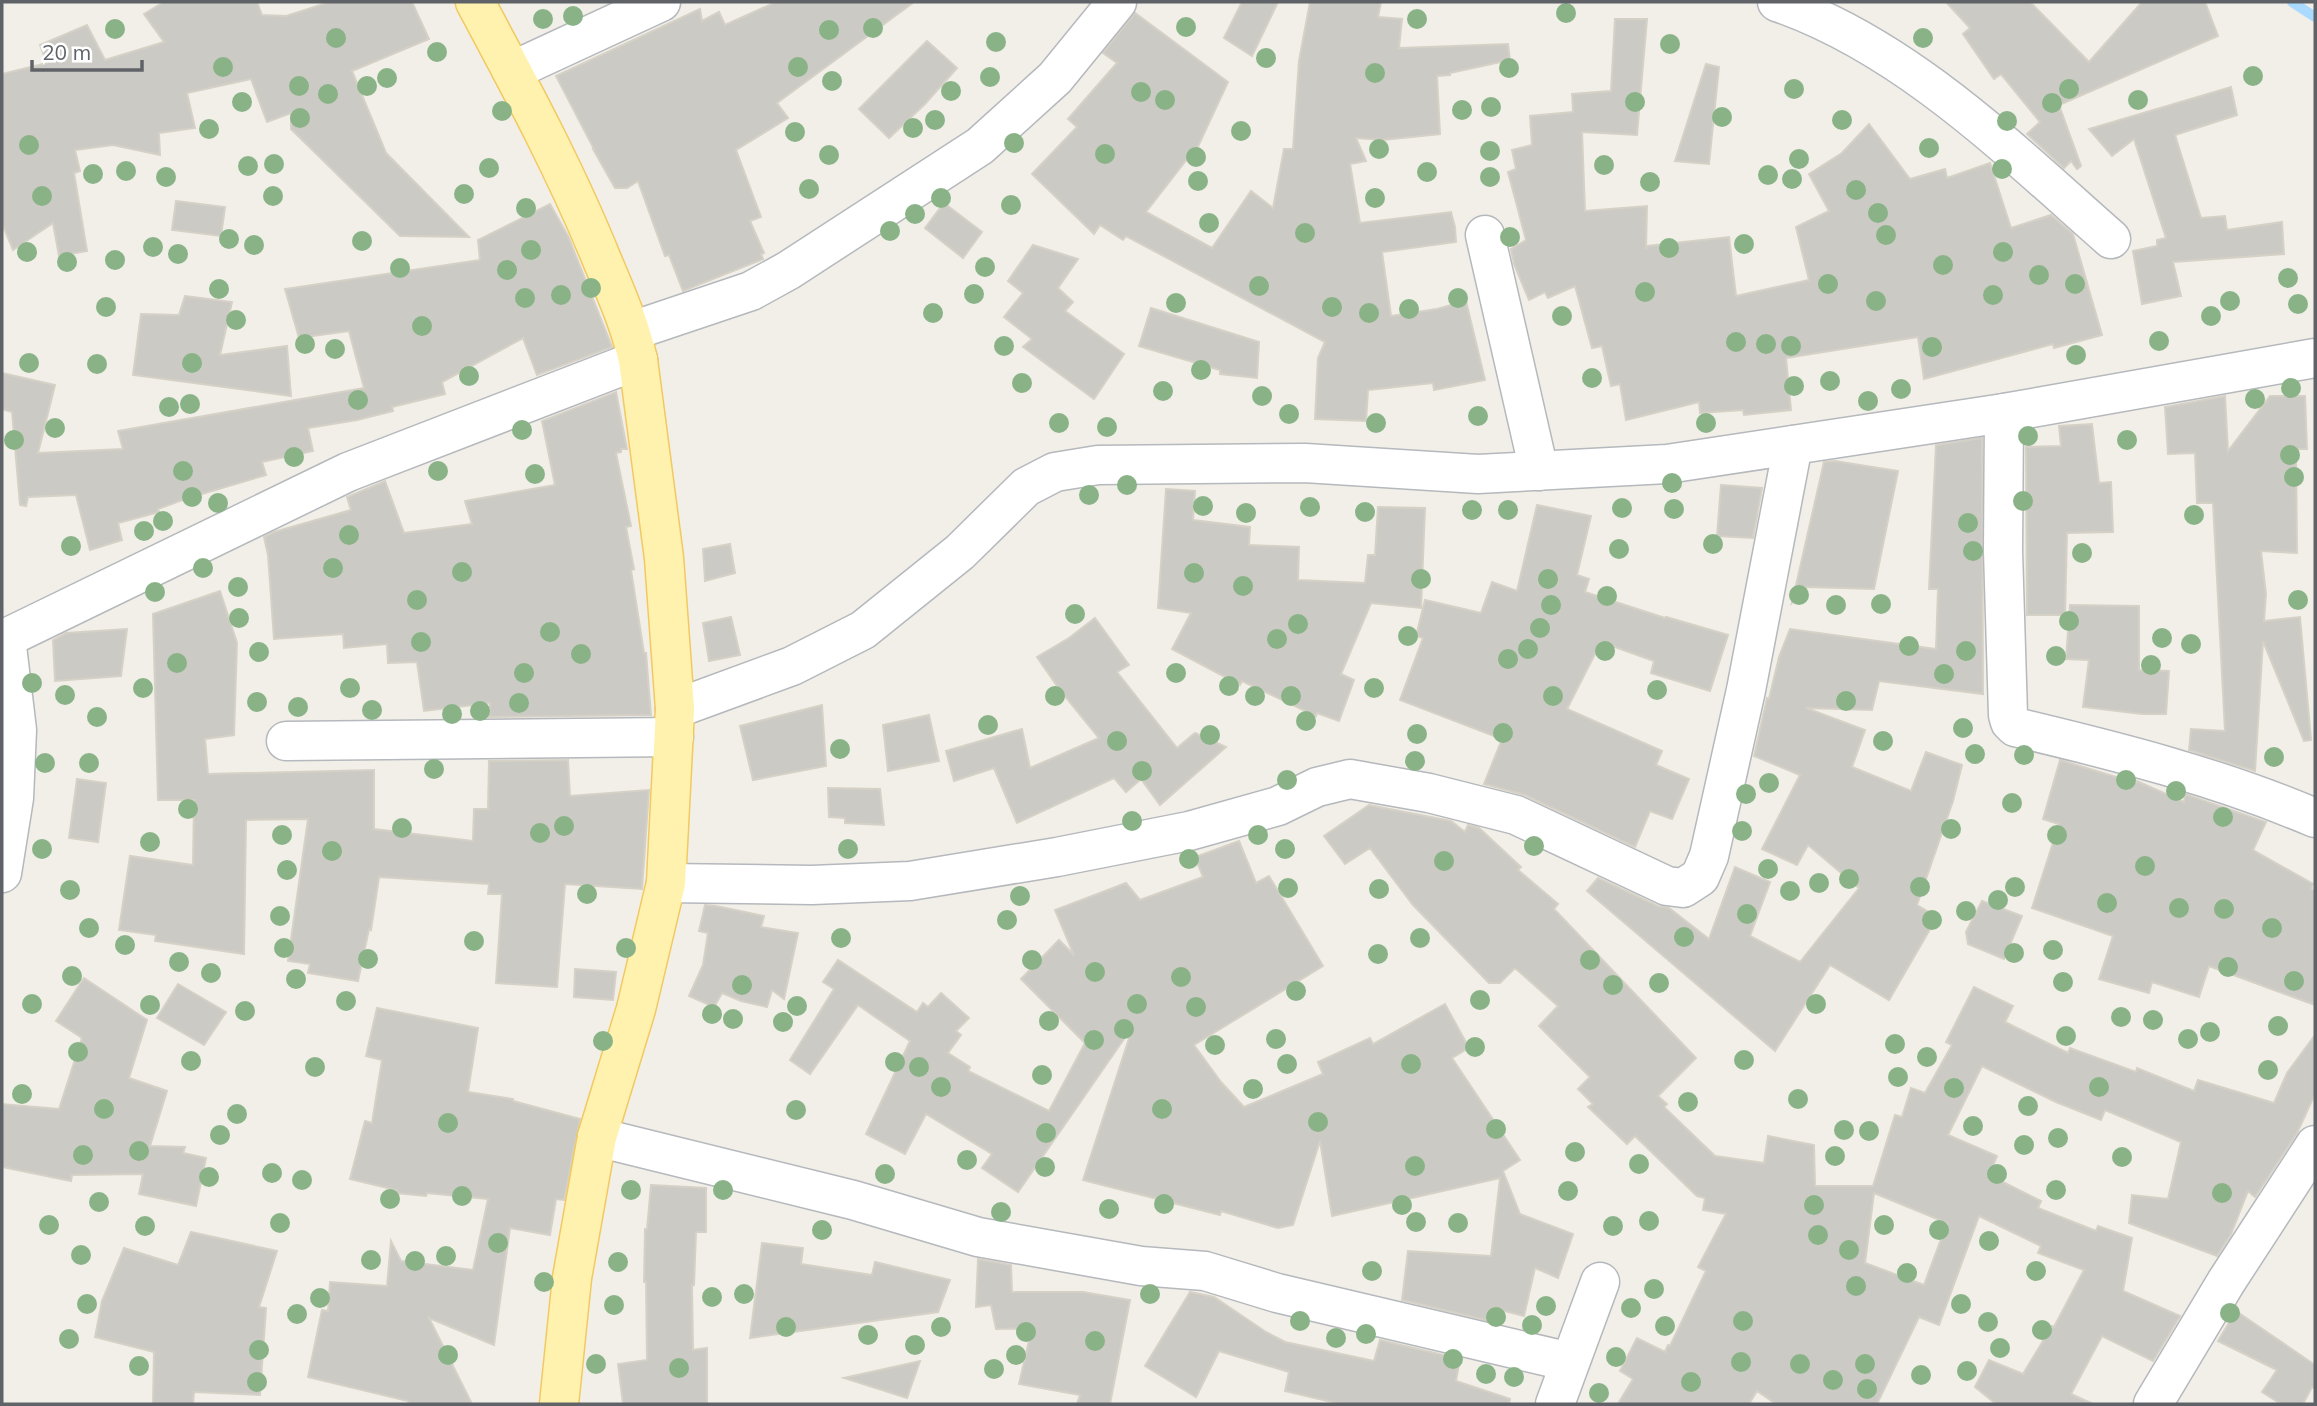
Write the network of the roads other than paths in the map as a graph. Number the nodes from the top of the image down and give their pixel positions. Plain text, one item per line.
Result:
1 (475, 2) edge
2 (661, 2) edge
3 (1116, 2) edge
4 (1777, 2) edge
5 (512, 71) junction
6 (1485, 235) dead end
7 (2111, 239) dead end
8 (635, 346) junction
9 (2315, 358) edge
10 (2004, 413) junction
11 (1793, 445) junction
12 (1539, 471) junction
13 (4, 639) edge
14 (674, 723) junction
15 (286, 741) dead end
16 (2315, 818) edge
17 (2, 873) edge
18 (666, 883) junction
19 (597, 1138) junction
20 (2315, 1145) edge
21 (1600, 1282) dead end
22 (1570, 1362) junction
23 (559, 1404) edge
24 (1555, 1404) edge
25 (2153, 1404) edge

1 - 5 main road
2 - 5 street
3 - 8 street
4 - 7 street
5 - 8 main road
6 - 12 street
8 - 13 street
8 - 14 main road
9 - 10 street
10 - 11 street
10 - 16 street
11 - 12 street
11 - 18 street
12 - 14 street
13 - 17 street
14 - 15 street
14 - 18 main road
18 - 19 main road
19 - 22 street
19 - 23 main road
20 - 25 street
21 - 22 street
22 - 24 street

